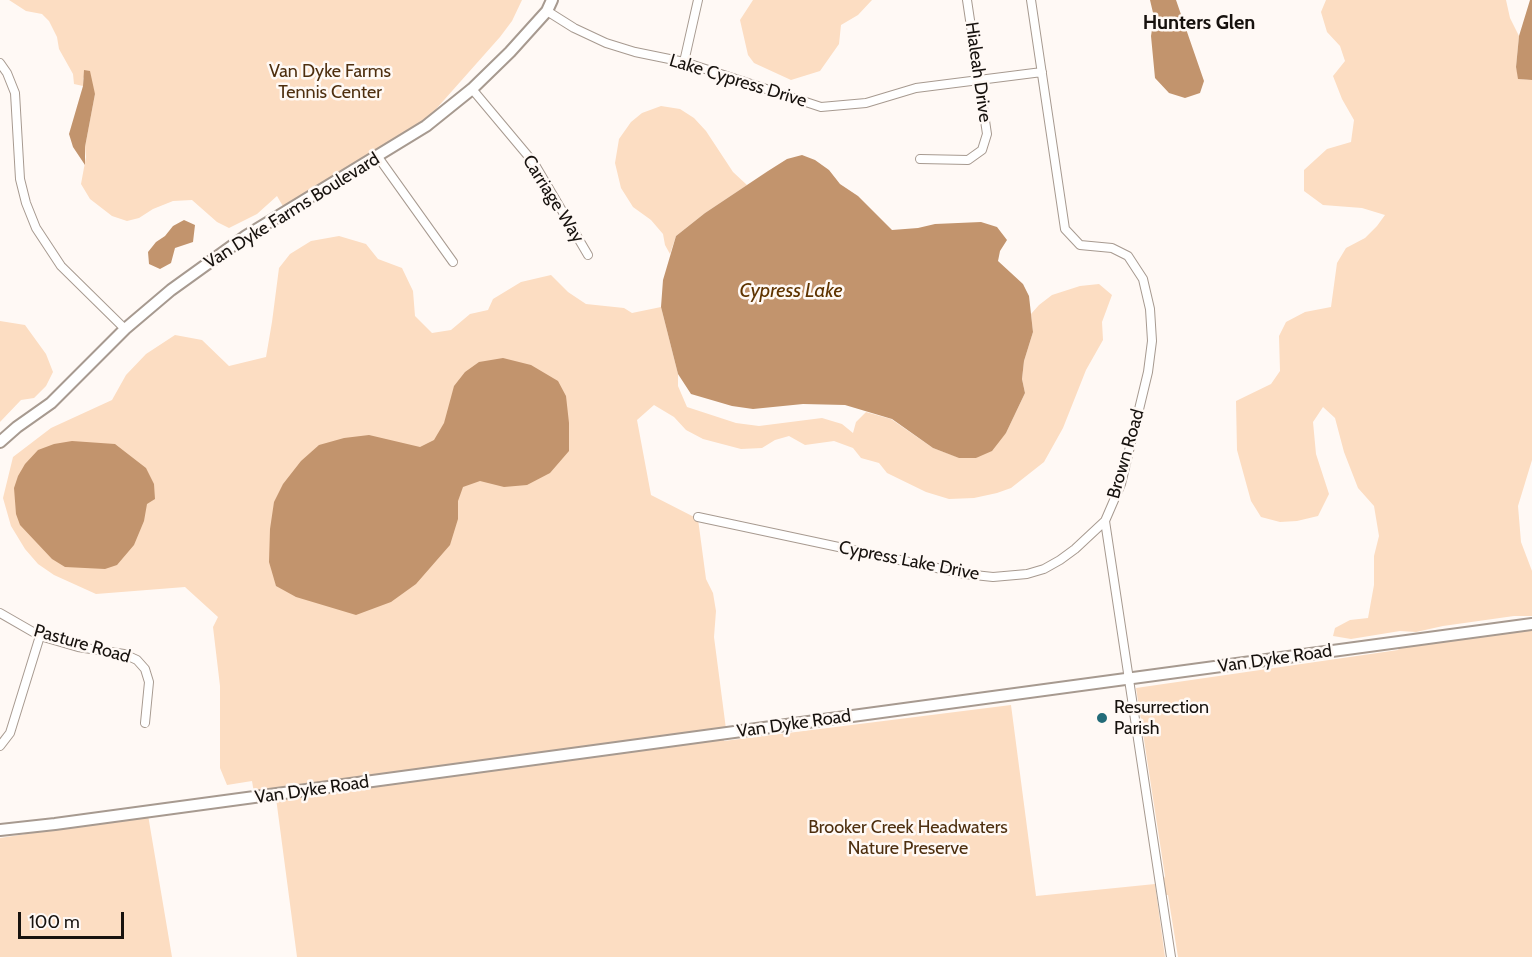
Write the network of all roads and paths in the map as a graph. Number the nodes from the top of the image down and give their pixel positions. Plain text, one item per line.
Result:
1 (552, 0) edge
2 (698, 0) edge
3 (967, 0) edge
4 (1031, 0) edge
5 (547, 11) junction
6 (684, 62) junction
7 (0, 63) edge
8 (1042, 72) junction
9 (979, 81) junction
10 (472, 89) junction
11 (378, 157) junction
12 (920, 159) dead end
13 (588, 255) dead end
14 (453, 261) dead end
15 (125, 329) junction
16 (0, 442) edge
17 (698, 517) dead end
18 (1105, 520) junction
19 (0, 613) edge
20 (1532, 624) edge
21 (40, 636) junction
22 (1128, 679) junction
23 (144, 723) dead end
24 (0, 746) edge
25 (0, 832) edge
26 (1171, 957) edge

1 - 5 main road, Van Dyke Farms Boulevard
2 - 6 street
3 - 9 street, Hialeah Drive
4 - 8 street, Brown Road
5 - 6 street, Lake Cypress Drive
5 - 10 main road, Van Dyke Farms Boulevard
6 - 9 street, Lake Cypress Drive
7 - 15 street
8 - 9 street, Lake Cypress Drive
8 - 18 street, Brown Road
9 - 12 street, Hialeah Drive
10 - 11 main road, Van Dyke Farms Boulevard
10 - 13 street, Carriage Way
11 - 14 street
11 - 15 main road, Van Dyke Farms Boulevard
15 - 16 main road, Van Dyke Farms Boulevard
17 - 18 street, Cypress Lake Drive
18 - 22 street, Brown Road
19 - 21 street, Pasture Road
20 - 22 main road, Van Dyke Road
21 - 23 street, Pasture Road
21 - 24 street
22 - 25 main road, Van Dyke Road
22 - 26 street, Brown Road

